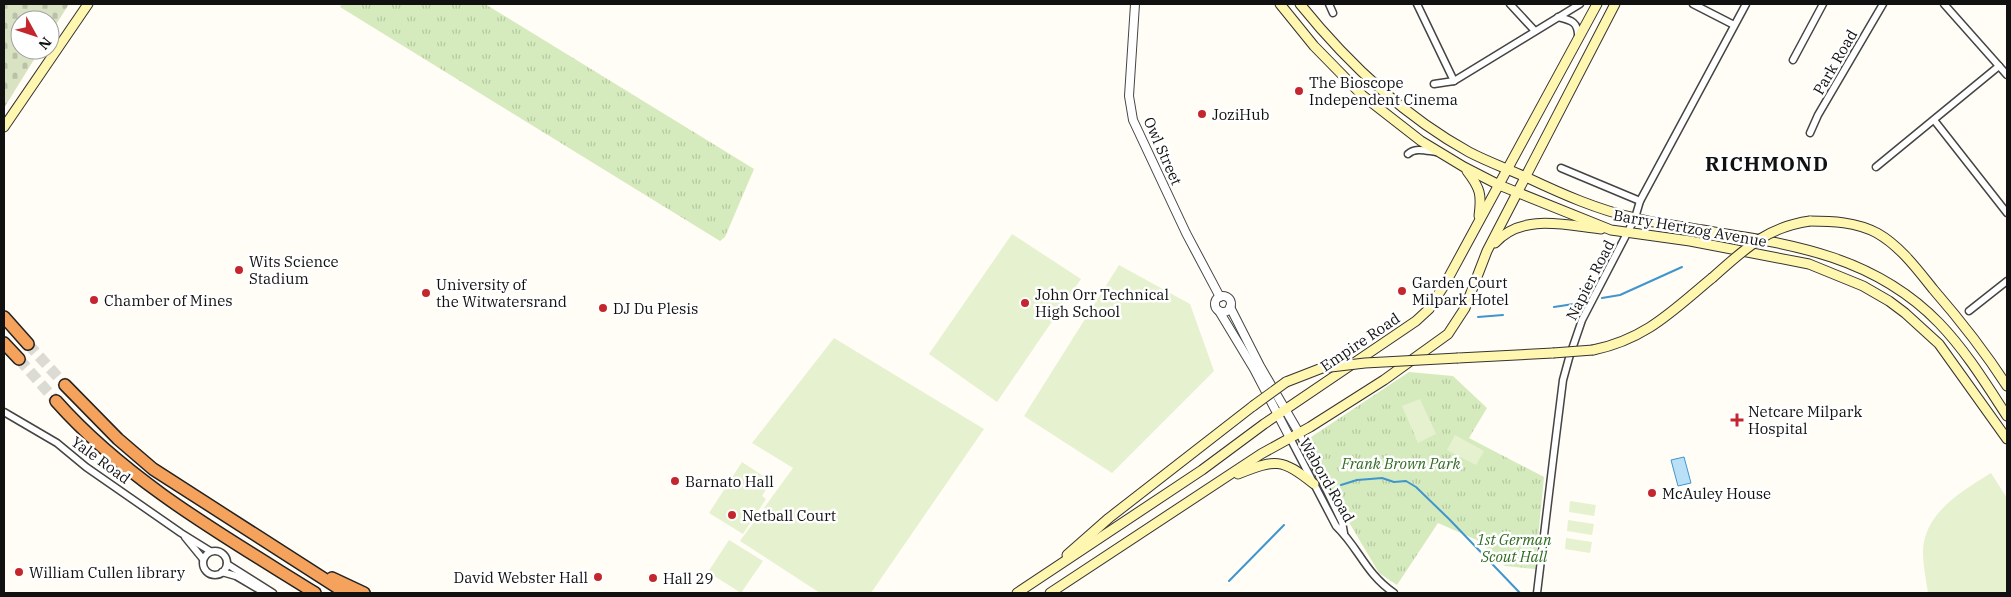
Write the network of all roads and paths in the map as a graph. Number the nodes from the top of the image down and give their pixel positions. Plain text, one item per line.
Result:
1 (88, 4) edge
2 (1135, 4) edge
3 (1280, 4) edge
4 (1300, 4) edge
5 (1329, 4) edge
6 (1417, 4) edge
7 (1510, 4) edge
8 (1580, 4) edge
9 (1597, 4) edge
10 (1615, 4) edge
11 (1693, 4) edge
12 (1746, 4) edge
13 (1823, 4) edge
14 (1883, 4) edge
15 (1944, 4) edge
16 (1333, 13) dead end
17 (1558, 17) junction
18 (1734, 25) junction
19 (1534, 31) junction
20 (1578, 40) junction
21 (1793, 60) dead end
22 (1999, 66) junction
23 (2007, 75) edge
24 (1454, 81) junction
25 (1434, 84) dead end
26 (1934, 120) junction
27 (4, 128) edge
28 (1810, 133) dead end
29 (1438, 152) junction
30 (1408, 154) dead end
31 (1464, 167) junction
32 (1876, 167) dead end
33 (1561, 168) dead end
34 (1507, 169) junction
35 (1526, 177) junction
36 (1499, 185) junction
37 (1518, 192) junction
38 (1640, 201) junction
39 (2007, 213) edge
40 (1635, 218) junction
41 (1478, 224) junction
42 (1611, 230) junction
43 (1626, 234) junction
44 (1487, 250) junction
45 (2007, 281) edge
46 (1220, 297) junction
47 (1230, 307) junction
48 (1969, 310) dead end
49 (1219, 311) junction
50 (4, 317) edge
51 (4, 343) edge
52 (28, 344) tunnel mouth
53 (19, 359) tunnel mouth
54 (65, 385) tunnel mouth
55 (2007, 386) edge
56 (56, 401) tunnel mouth
57 (1286, 410) junction
58 (4, 412) edge
59 (1277, 415) junction
60 (2007, 416) edge
61 (1299, 433) junction
62 (1290, 438) junction
63 (2007, 439) edge
64 (1222, 480) junction
65 (1314, 484) junction
66 (180, 533) junction
67 (1344, 533) junction
68 (210, 551) junction
69 (203, 558) junction
70 (1064, 562) junction
71 (227, 564) junction
72 (222, 572) junction
73 (316, 574) junction
74 (1389, 592) edge
75 (265, 593) edge
76 (273, 593) edge
77 (315, 593) edge
78 (346, 593) edge
79 (364, 593) edge
80 (1017, 593) edge
81 (1050, 593) edge
82 (1537, 593) edge

1 - 27 main road
2 - 46 street, Owl Street
3 - 29 main road, Barry Hertzog Avenue
4 - 34 main road, Barry Hertzog Avenue
5 - 16 street
6 - 24 street
7 - 19 street
8 - 17 street
9 - 20 main road, Empire Road
10 - 35 main road
11 - 18 street
12 - 18 street, Napier Road
13 - 21 street
14 - 28 street, Park Road
15 - 22 street
17 - 19 street
17 - 20 street
18 - 38 street, Napier Road
19 - 24 street
20 - 34 main road, Empire Road
22 - 23 street
22 - 26 street
24 - 25 street
26 - 32 street
26 - 39 street
29 - 30 street
29 - 31 main road, Barry Hertzog Avenue
31 - 36 main road, Barry Hertzog Avenue
31 - 41 main road
33 - 38 street
34 - 35 main road, Barry Hertzog Avenue
34 - 36 main road, Empire Road
35 - 37 main road
35 - 40 main road, Barry Hertzog Avenue
36 - 37 main road, Barry Hertzog Avenue
36 - 41 main road, Empire Road
37 - 42 main road, Barry Hertzog Avenue
37 - 44 main road
38 - 40 street, Napier Road
40 - 43 street, Napier Road
40 - 60 main road, Barry Hertzog Avenue
41 - 57 main road, Empire Road
42 - 43 main road, Barry Hertzog Avenue
42 - 44 main road
43 - 63 main road, Barry Hertzog Avenue
43 - 82 street, Napier Road
44 - 61 main road
45 - 48 street
46 - 47 street
46 - 49 street
47 - 49 street
47 - 57 street
49 - 59 street
50 - 52 highway
51 - 53 highway
54 - 73 highway
55 - 70 main road, bridge
56 - 77 highway
57 - 59 main road, Empire Road
57 - 61 street
58 - 66 street, Yale Road
59 - 62 street
59 - 70 main road, Empire Road
61 - 62 main road
61 - 67 street, Wabord Road
62 - 64 main road
62 - 65 street, Wabord Road
64 - 65 main road
64 - 81 main road
65 - 67 street, Wabord Road
66 - 68 street, Yale Road
66 - 69 street, Yale Road
67 - 74 street, Wabord Road
68 - 69 street
68 - 71 street
69 - 72 street
70 - 80 main road, Empire Road
71 - 72 street
71 - 76 street
72 - 75 street
73 - 78 highway
73 - 79 highway

